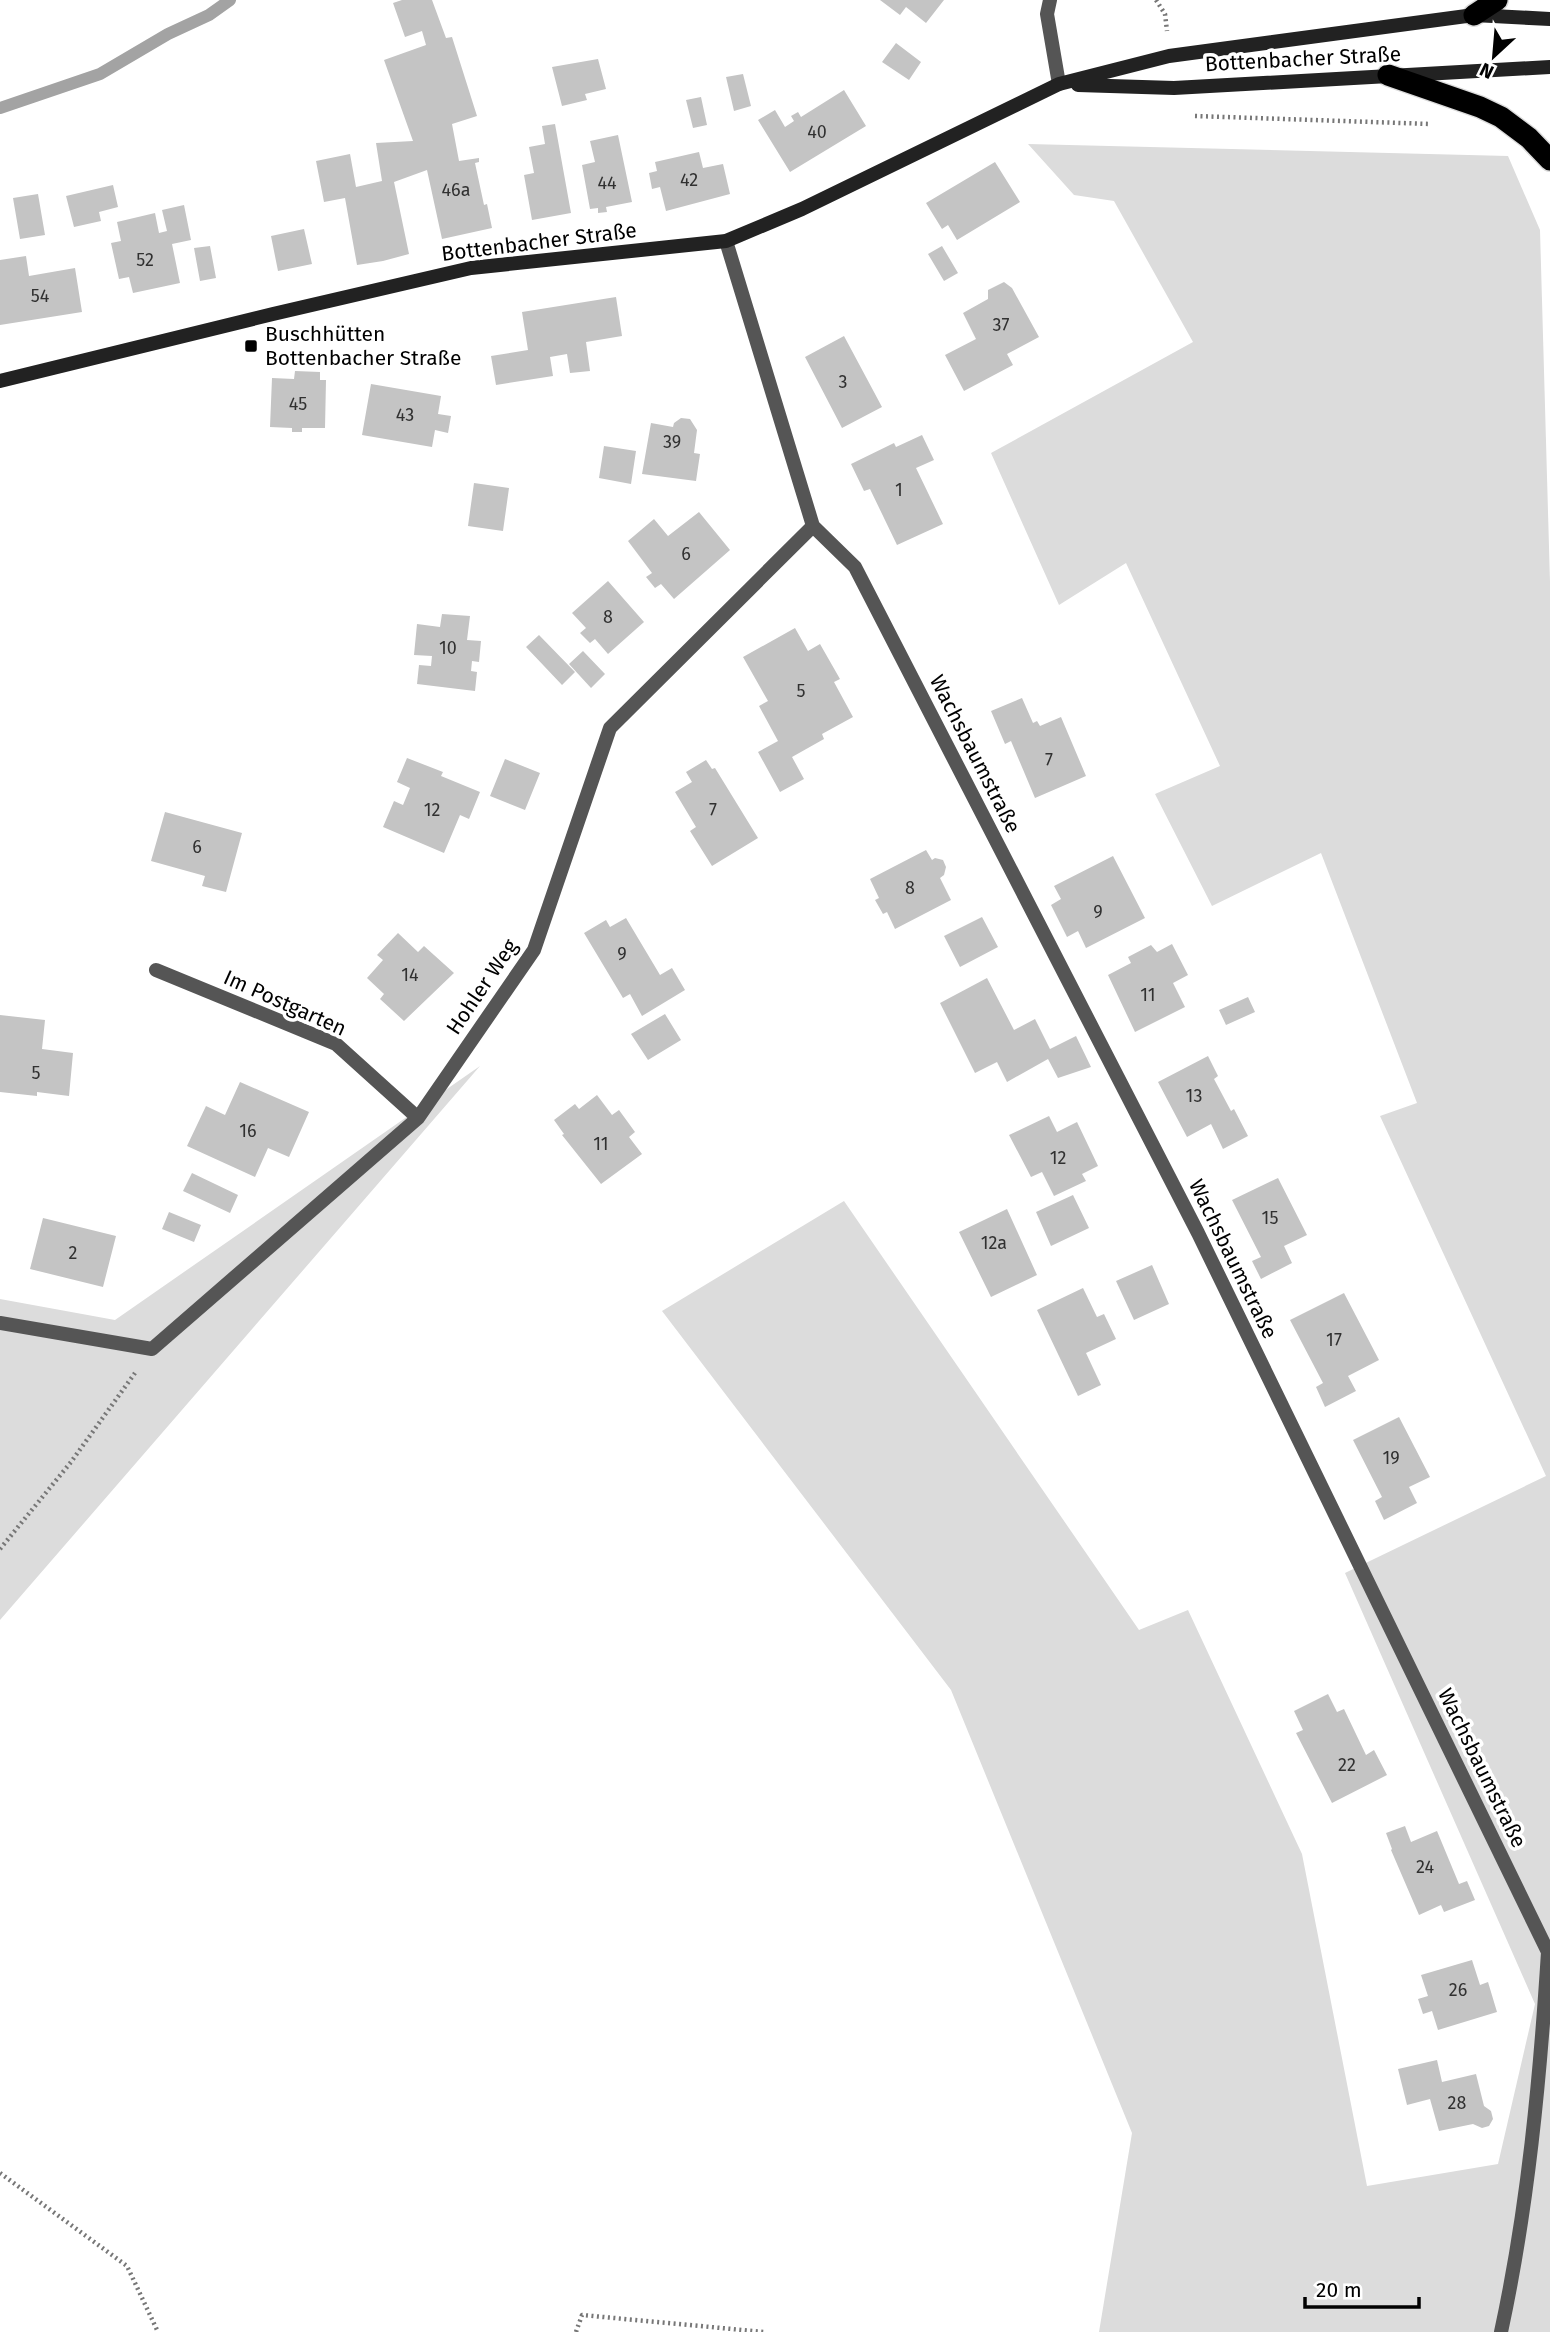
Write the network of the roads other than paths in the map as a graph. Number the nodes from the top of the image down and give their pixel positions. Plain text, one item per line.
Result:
1 (1050, 0) edge
2 (1497, 0) edge
3 (1474, 15) junction
4 (1550, 19) edge
5 (1550, 67) edge
6 (1388, 75) junction
7 (1059, 84) junction
8 (1550, 160) edge
9 (726, 241) junction
10 (0, 382) edge
11 (813, 526) junction
12 (156, 970) dead end
13 (418, 1118) junction
14 (0, 1322) edge
15 (1500, 2332) edge

1 - 7 street
2 - 3 highway
3 - 4 street, Bottenbacher Straße
3 - 7 street, Bottenbacher Straße
5 - 6 street, Bottenbacher Straße
6 - 7 street, Bottenbacher Straße
6 - 8 highway
7 - 9 street, Bottenbacher Straße
9 - 10 street, Bottenbacher Straße
9 - 11 street, Wachsbaumstraße
11 - 13 street, Hohler Weg
11 - 15 street, Wachsbaumstraße
12 - 13 street, Im Postgarten
13 - 14 street, Hohler Weg

